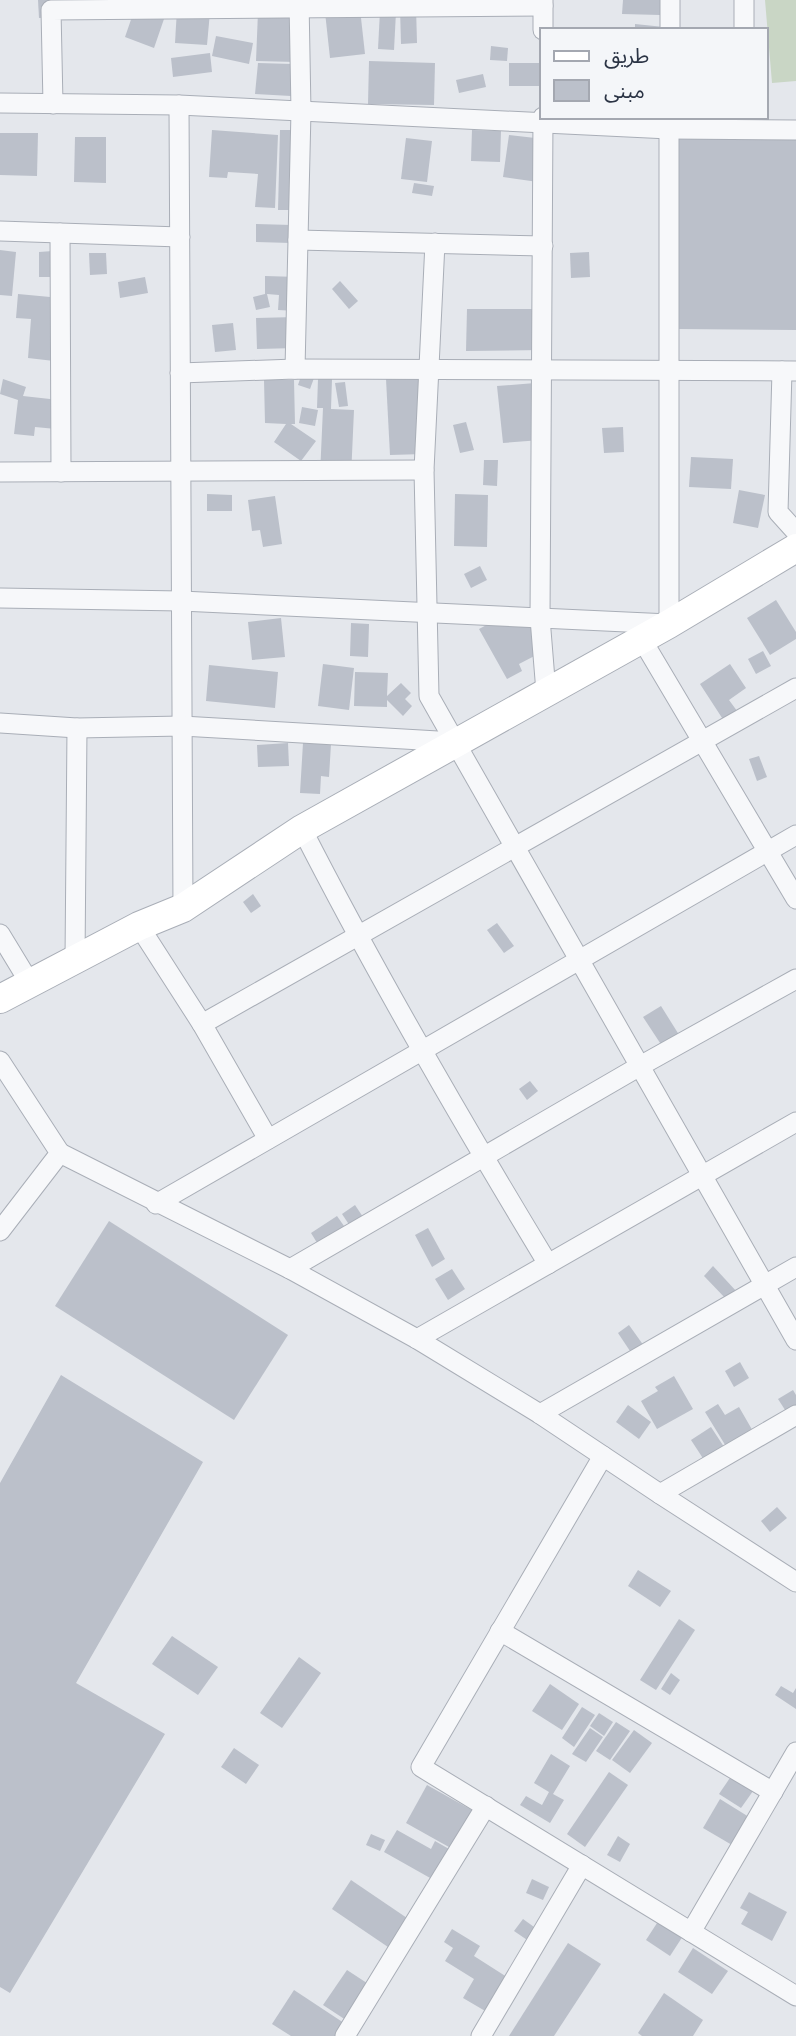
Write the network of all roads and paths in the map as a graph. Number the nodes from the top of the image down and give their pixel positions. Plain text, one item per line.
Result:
1 (670, 0) edge
2 (744, 0) edge
3 (543, 3) edge
4 (299, 4) edge
5 (421, 4) edge
6 (185, 5) edge
7 (543, 28) edge
8 (670, 28) edge
9 (744, 28) edge
10 (0, 103) edge
11 (53, 104) junction
12 (179, 105) junction
13 (301, 111) junction
14 (543, 120) edge
15 (669, 123) edge
16 (743, 124) edge
17 (796, 130) edge
18 (0, 230) edge
19 (60, 233) junction
20 (180, 237) junction
21 (298, 240) junction
22 (435, 243) junction
23 (543, 246) junction
24 (295, 369) junction
25 (428, 369) junction
26 (542, 369) junction
27 (669, 369) junction
28 (789, 371) edge
29 (180, 373) junction
30 (424, 471) junction
31 (0, 472) edge
32 (61, 472) junction
33 (180, 472) junction
34 (796, 533) edge
35 (796, 548) edge
36 (0, 598) edge
37 (181, 601) junction
38 (427, 612) junction
39 (540, 618) junction
40 (669, 625) junction
41 (641, 638) junction
42 (796, 688) edge
43 (546, 692) junction
44 (0, 723) edge
45 (182, 726) junction
46 (77, 728) junction
47 (455, 742) junction
48 (704, 742) junction
49 (302, 829) junction
50 (796, 835) edge
51 (515, 847) junction
52 (768, 851) junction
53 (796, 899) edge
54 (183, 908) junction
55 (139, 926) junction
56 (0, 934) edge
57 (357, 936) junction
58 (579, 959) junction
59 (75, 961) junction
60 (796, 979) edge
61 (31, 985) junction
62 (0, 999) edge
63 (202, 1024) junction
64 (421, 1051) junction
65 (0, 1061) edge
66 (640, 1066) junction
67 (796, 1122) edge
68 (268, 1139) junction
69 (60, 1153) junction
70 (483, 1157) junction
71 (703, 1177) junction
72 (156, 1204) junction
73 (0, 1231) edge
74 (548, 1264) junction
75 (796, 1267) edge
76 (290, 1269) junction
77 (765, 1284) junction
78 (417, 1339) junction
79 (796, 1339) edge
80 (541, 1414) junction
81 (796, 1415) edge
82 (603, 1456) junction
83 (660, 1494) junction
84 (795, 1580) edge
85 (500, 1632) junction
86 (796, 1752) edge
87 (773, 1792) junction
88 (486, 1806) junction
89 (582, 1865) junction
90 (691, 1932) junction
91 (796, 1996) edge
92 (345, 2036) edge
93 (481, 2036) edge

1 - 8 street
2 - 9 street
3 - 5 street
3 - 7 street
4 - 5 street
4 - 6 street
4 - 13 street
6 - 11 street
10 - 11 street
11 - 12 street
12 - 13 street
12 - 20 street
13 - 14 street
13 - 21 street
14 - 15 street
14 - 23 street
15 - 16 street
15 - 27 street
16 - 17 street
18 - 19 street
19 - 20 street
19 - 32 street
20 - 29 street
21 - 22 street
21 - 24 street
22 - 23 street
22 - 25 street
23 - 26 street
24 - 25 street
24 - 29 street
25 - 26 street
25 - 30 street
26 - 27 street
26 - 39 street
27 - 28 street
27 - 40 street
28 - 34 street
29 - 33 street
30 - 33 street
30 - 38 street
31 - 32 street
32 - 33 street
33 - 37 street
35 - 40 street
36 - 37 street
37 - 38 street
37 - 45 street
38 - 39 street
38 - 47 street
39 - 40 street
39 - 43 street
40 - 41 street
41 - 43 street
41 - 48 street
42 - 48 street
43 - 47 street
44 - 46 street
45 - 46 street
45 - 47 street
45 - 54 street
46 - 59 street
47 - 49 street
47 - 51 street
48 - 51 street
48 - 52 street
49 - 54 street
49 - 57 street
50 - 52 street
51 - 57 street
51 - 58 street
52 - 53 street
52 - 58 street
54 - 55 street
55 - 59 street
55 - 63 street
56 - 61 street
57 - 63 street
57 - 64 street
58 - 64 street
58 - 66 street
59 - 61 street
60 - 66 street
61 - 62 street
63 - 68 street
64 - 68 street
64 - 70 street
65 - 69 street
66 - 70 street
66 - 71 street
67 - 71 street
68 - 72 street
69 - 72 street
69 - 73 street
70 - 74 street
70 - 76 street
71 - 74 street
71 - 77 street
72 - 76 street
74 - 78 street
75 - 77 street
76 - 78 street
77 - 79 street
77 - 80 street
78 - 80 street
80 - 82 street
81 - 83 street
82 - 83 street
82 - 85 street
83 - 84 street
85 - 87 street
85 - 88 street
86 - 87 street
87 - 90 street
88 - 89 street
88 - 92 street
89 - 90 street
89 - 93 street
90 - 91 street

